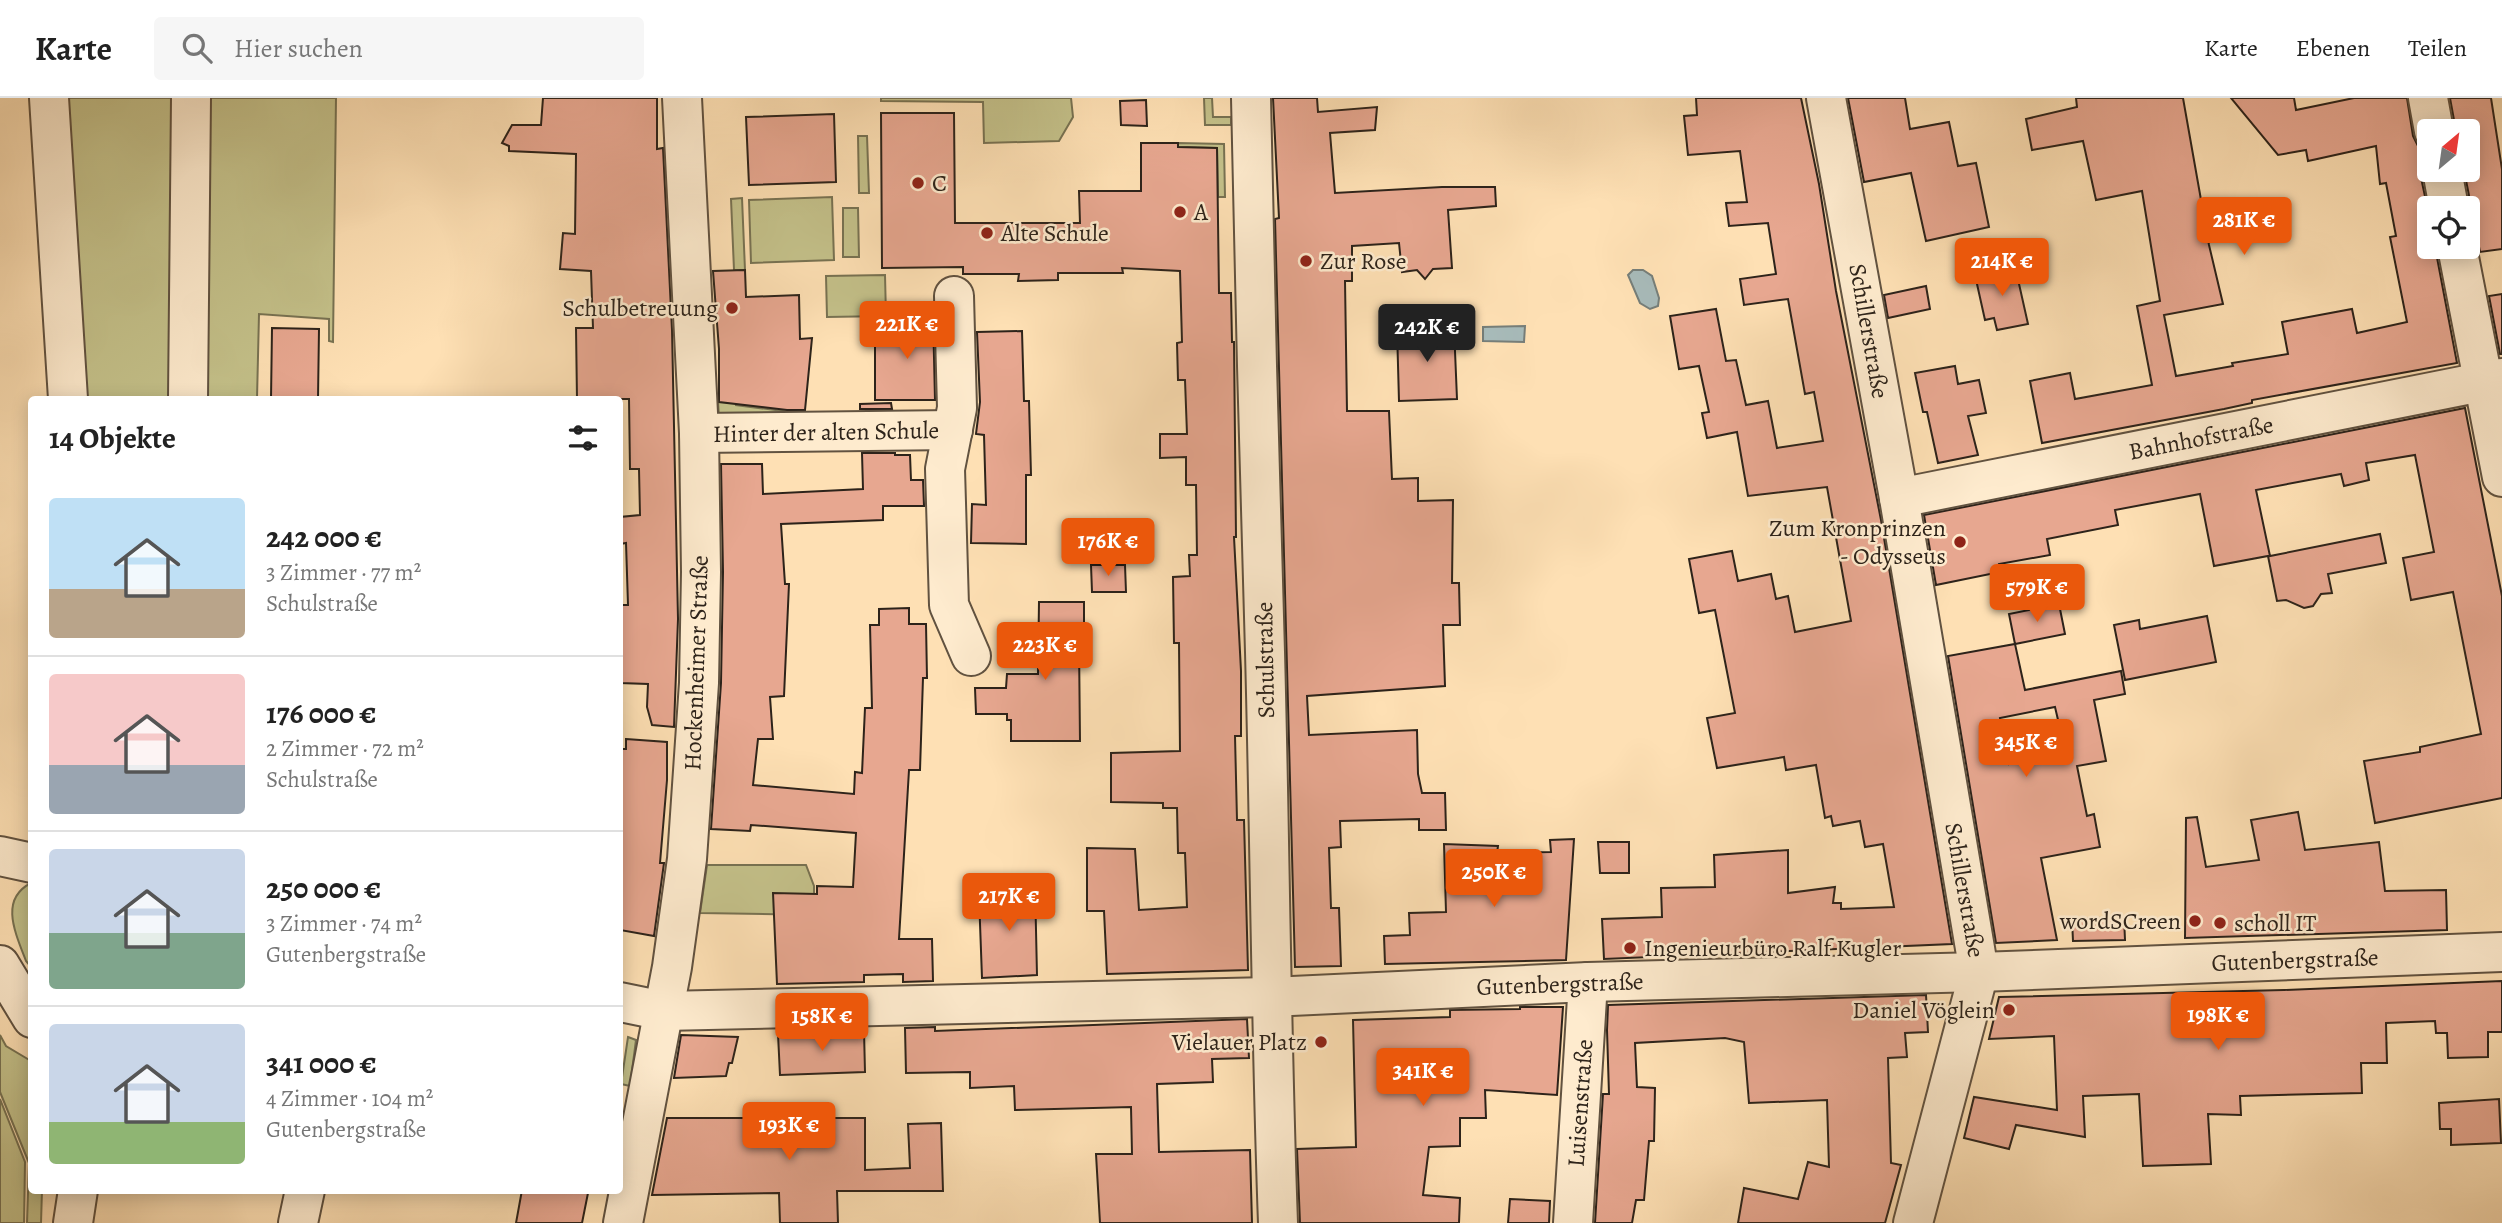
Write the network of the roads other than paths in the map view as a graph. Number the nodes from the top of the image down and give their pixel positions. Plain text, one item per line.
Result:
1 (49, 98) edge
2 (191, 98) edge
3 (682, 98) edge
4 (1251, 98) edge
5 (1826, 98) edge
6 (2428, 98) edge
7 (2432, 119) edge
8 (2460, 259) edge
9 (954, 296) dead end
10 (2493, 380) edge
11 (68, 396) edge
12 (188, 396) edge
13 (953, 430) junction
14 (699, 433) junction
15 (2502, 477) edge
16 (1899, 498) junction
17 (971, 656) dead end
18 (0, 856) edge
19 (28, 862) edge
20 (2502, 952) edge
21 (1979, 972) junction
22 (1588, 982) junction
23 (1270, 997) junction
24 (623, 1003) edge
25 (664, 1011) junction
26 (77, 1194) edge
27 (304, 1194) edge
28 (73, 1223) edge
29 (298, 1223) edge
30 (623, 1223) edge
31 (1278, 1223) edge
32 (1573, 1223) edge
33 (1913, 1223) edge

1 - 11 street
2 - 12 street
3 - 14 street, Hockenheimer Straße
4 - 23 street, Schulstraße
5 - 16 street, Schillerstraße
6 - 7 street
8 - 10 street
9 - 13 street, Hinter der alten Schule
10 - 15 street
10 - 16 street, Bahnhofstraße
13 - 14 street, Hinter der alten Schule
13 - 17 street, Hinter der alten Schule
14 - 25 street, Hockenheimer Straße
16 - 21 street, Schillerstraße
18 - 19 street
20 - 21 street, Gutenbergstraße
21 - 22 street, Gutenbergstraße
21 - 33 street, Schillerstraße
22 - 23 street, Gutenbergstraße
22 - 32 street, Luisenstraße
23 - 25 street, Gutenbergstraße
23 - 31 street, Schulstraße
24 - 25 street, Gutenbergstraße
25 - 30 street, Hockenheimer Straße
26 - 28 street
27 - 29 street

